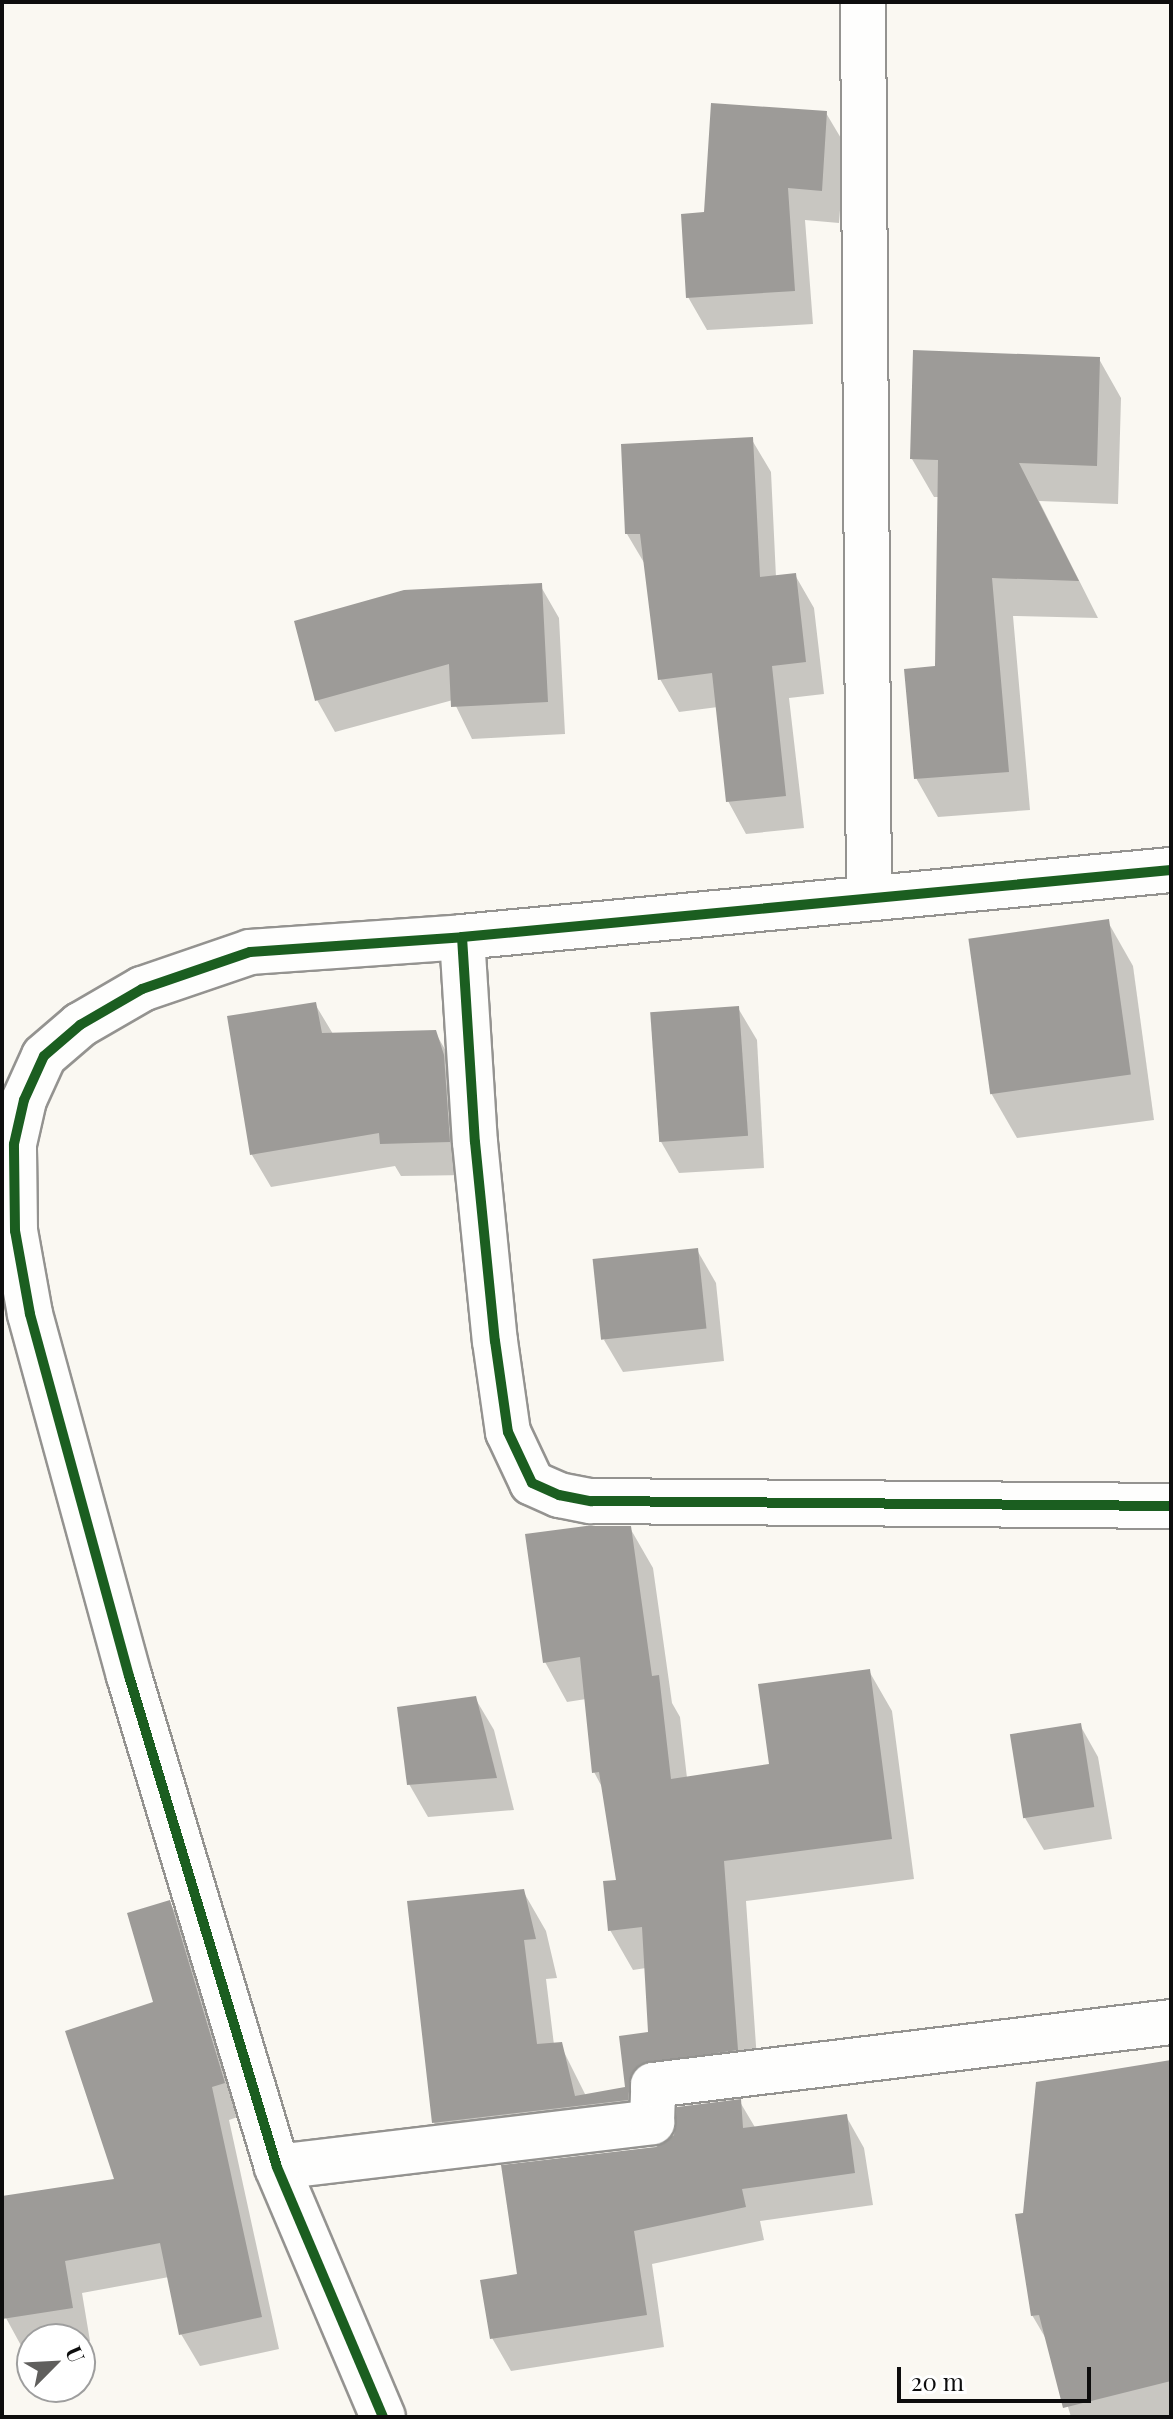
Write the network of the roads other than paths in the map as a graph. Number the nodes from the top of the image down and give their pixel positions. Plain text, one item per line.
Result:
1 (863, 2) edge
2 (1171, 870) edge
3 (869, 896) junction
4 (462, 937) junction
5 (1171, 1506) edge
6 (1171, 2022) edge
7 (277, 2167) junction
8 (383, 2417) edge

1 - 3 street
2 - 3 street
3 - 4 street
4 - 5 street
4 - 7 street
6 - 7 street
7 - 8 street

